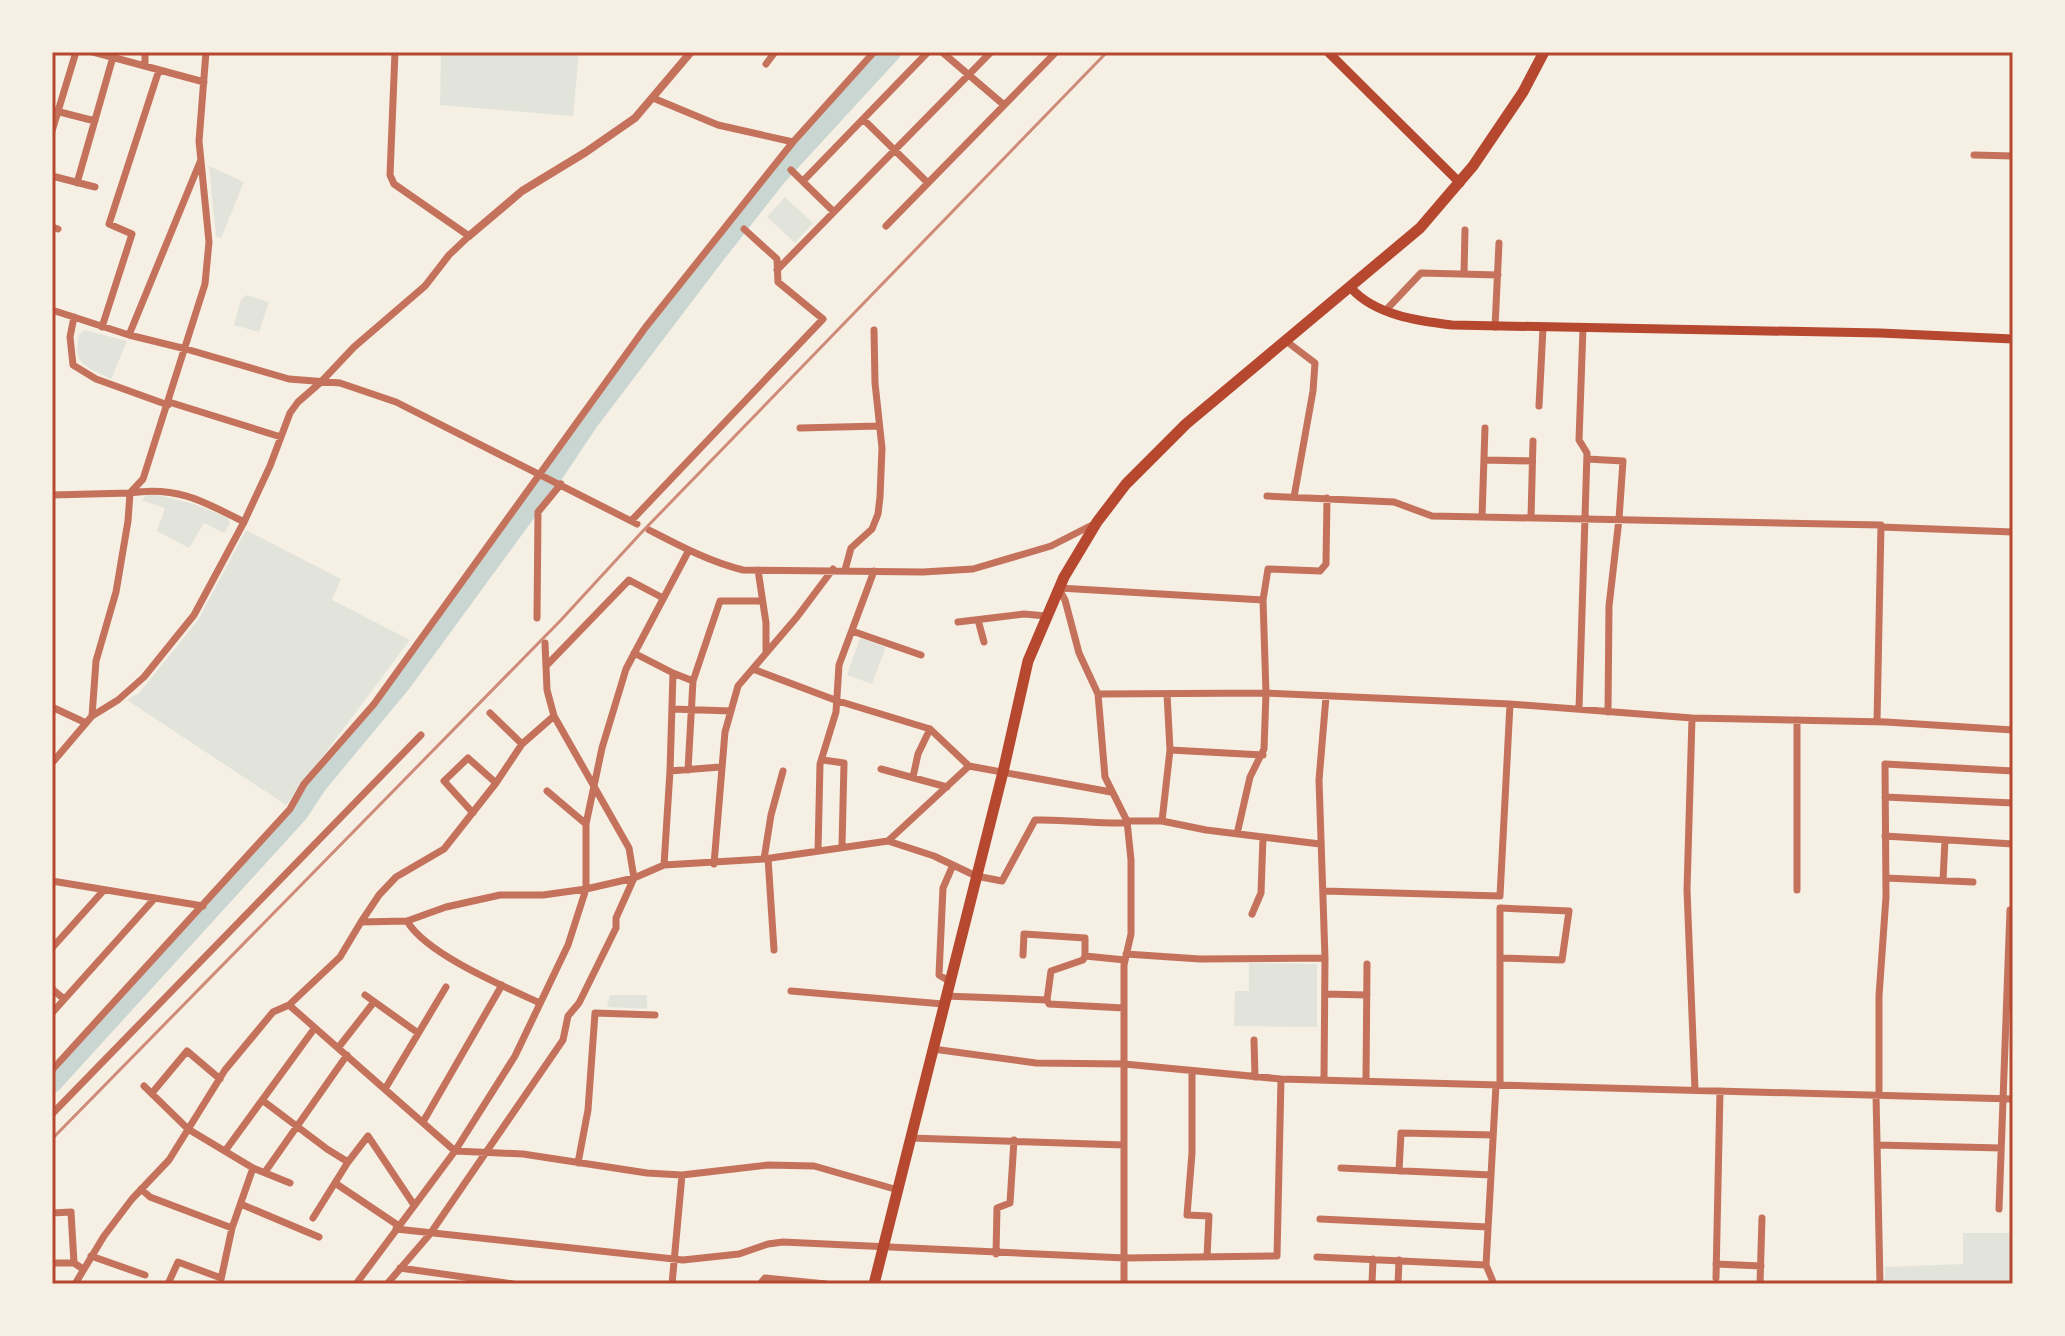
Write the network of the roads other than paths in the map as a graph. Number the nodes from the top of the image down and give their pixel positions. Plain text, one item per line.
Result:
1 (76, 52) edge
2 (93, 52) edge
3 (145, 52) edge
4 (206, 52) edge
5 (395, 52) edge
6 (691, 52) edge
7 (775, 52) edge
8 (874, 52) edge
9 (928, 52) edge
10 (942, 52) edge
11 (991, 52) edge
12 (1056, 52) edge
13 (1328, 52) edge
14 (1544, 52) edge
15 (113, 57) junction
16 (766, 64) dead end
17 (145, 66) junction
18 (159, 70) junction
19 (969, 75) junction
20 (204, 82) junction
21 (653, 98) junction
22 (1004, 105) junction
23 (55, 111) edge
24 (863, 119) junction
25 (95, 121) junction
26 (52, 131) edge
27 (793, 142) junction
28 (896, 150) junction
29 (1974, 155) dead end
30 (2013, 156) edge
31 (201, 160) junction
32 (791, 170) dead end
33 (52, 176) edge
34 (803, 181) junction
35 (77, 183) junction
36 (928, 183) junction
37 (1460, 183) junction
38 (95, 187) dead end
39 (834, 212) junction
40 (886, 226) dead end
41 (744, 229) dead end
42 (1465, 230) dead end
43 (469, 236) junction
44 (1499, 243) dead end
45 (777, 270) junction
46 (1464, 274) junction
47 (1498, 275) junction
48 (1351, 288) junction
49 (52, 310) edge
50 (1386, 310) junction
51 (74, 317) junction
52 (102, 327) junction
53 (1495, 327) junction
54 (1543, 328) junction
55 (1583, 328) junction
56 (874, 330) dead end
57 (129, 335) junction
58 (2013, 339) edge
59 (1286, 341) junction
60 (186, 349) junction
61 (321, 382) junction
62 (169, 403) junction
63 (1539, 406) dead end
64 (879, 426) junction
65 (800, 428) dead end
66 (1485, 428) dead end
67 (281, 437) junction
68 (1533, 441) dead end
69 (1587, 459) junction
70 (1484, 460) junction
71 (1532, 461) junction
72 (541, 474) junction
73 (558, 482) junction
74 (130, 493) junction
75 (52, 495) edge
76 (1267, 496) dead end
77 (1294, 497) junction
78 (1327, 498) junction
79 (1482, 517) junction
80 (1531, 518) junction
81 (1585, 519) junction
82 (1619, 519) junction
83 (244, 522) junction
84 (1097, 522) junction
85 (1881, 527) junction
86 (649, 530) dead end
87 (2013, 532) edge
88 (689, 550) junction
89 (833, 569) junction
90 (758, 570) junction
91 (845, 570) junction
92 (874, 571) junction
93 (1059, 588) junction
94 (663, 598) junction
95 (1263, 600) junction
96 (762, 601) junction
97 (1046, 616) junction
98 (537, 618) dead end
99 (978, 620) junction
100 (958, 622) dead end
101 (852, 631) junction
102 (984, 642) dead end
103 (545, 643) dead end
104 (634, 653) junction
105 (766, 653) junction
106 (921, 655) dead end
107 (546, 666) junction
108 (753, 669) junction
109 (673, 673) junction
110 (693, 681) junction
111 (1266, 693) junction
112 (1098, 694) junction
113 (1167, 694) junction
114 (1326, 697) junction
115 (835, 700) junction
116 (1510, 704) junction
117 (52, 707) edge
118 (672, 709) junction
119 (689, 709) junction
120 (1579, 709) junction
121 (731, 711) junction
122 (1608, 712) junction
123 (490, 713) dead end
124 (554, 716) junction
125 (1692, 718) junction
126 (89, 720) junction
127 (1797, 720) junction
128 (1877, 722) junction
129 (930, 729) junction
130 (2013, 730) edge
131 (421, 735) dead end
132 (522, 744) junction
133 (1170, 750) junction
134 (1263, 755) junction
135 (823, 760) junction
136 (52, 763) edge
137 (969, 766) junction
138 (720, 767) junction
139 (881, 769) dead end
140 (688, 770) junction
141 (670, 771) junction
142 (783, 771) dead end
143 (2013, 771) edge
144 (1003, 772) junction
145 (913, 777) junction
146 (496, 783) junction
147 (593, 787) junction
148 (947, 787) junction
149 (547, 791) dead end
150 (1111, 792) junction
151 (1885, 797) junction
152 (2013, 803) edge
153 (473, 813) junction
154 (1162, 821) junction
155 (1127, 822) junction
156 (586, 824) junction
157 (1237, 834) junction
158 (1885, 836) junction
159 (1263, 837) junction
160 (1945, 840) junction
161 (888, 841) junction
162 (1320, 844) junction
163 (2013, 844) edge
164 (842, 846) junction
165 (818, 851) junction
166 (766, 858) junction
167 (714, 864) junction
168 (664, 865) junction
169 (953, 865) junction
170 (976, 876) junction
171 (634, 878) junction
172 (1886, 878) junction
173 (1943, 880) junction
174 (1973, 882) dead end
175 (54, 884) edge
176 (586, 889) junction
177 (104, 890) junction
178 (1797, 890) dead end
179 (1323, 891) junction
180 (155, 898) junction
181 (203, 906) junction
182 (2013, 910) edge
183 (1252, 914) dead end
184 (407, 921) junction
185 (361, 922) junction
186 (52, 948) edge
187 (774, 950) dead end
188 (1023, 955) dead end
189 (1085, 956) junction
190 (1126, 957) junction
191 (1325, 958) junction
192 (1500, 958) junction
193 (1367, 964) dead end
194 (949, 981) junction
195 (502, 985) junction
196 (446, 987) dead end
197 (52, 989) edge
198 (791, 991) dead end
199 (1325, 994) junction
200 (365, 995) dead end
201 (1367, 995) junction
202 (64, 999) junction
203 (944, 1000) junction
204 (1047, 1000) junction
205 (374, 1002) junction
206 (540, 1003) junction
207 (289, 1005) junction
208 (575, 1007) junction
209 (1124, 1008) junction
210 (52, 1013) edge
211 (595, 1013) junction
212 (655, 1015) dead end
213 (314, 1029) junction
214 (418, 1033) junction
215 (1254, 1040) dead end
216 (338, 1048) junction
217 (933, 1049) junction
218 (347, 1055) junction
219 (1124, 1064) junction
220 (52, 1070) edge
221 (1192, 1072) junction
222 (1255, 1077) junction
223 (220, 1079) junction
224 (1281, 1079) junction
225 (1324, 1079) junction
226 (1366, 1081) junction
227 (1498, 1085) junction
228 (144, 1086) dead end
229 (385, 1089) junction
230 (1695, 1090) junction
231 (1720, 1091) junction
232 (152, 1093) junction
233 (1877, 1095) junction
234 (2003, 1098) junction
235 (2013, 1099) edge
236 (262, 1100) junction
237 (55, 1104) edge
238 (52, 1114) edge
239 (423, 1122) junction
240 (297, 1127) junction
241 (188, 1129) junction
242 (1493, 1135) junction
243 (910, 1138) junction
244 (1014, 1140) junction
245 (1124, 1145) junction
246 (1877, 1145) junction
247 (2001, 1148) junction
248 (225, 1151) junction
249 (455, 1151) junction
250 (488, 1153) junction
251 (348, 1162) junction
252 (578, 1163) junction
253 (253, 1168) junction
254 (1341, 1168) dead end
255 (1399, 1171) junction
256 (265, 1172) junction
257 (682, 1175) junction
258 (1491, 1175) junction
259 (290, 1183) dead end
260 (335, 1183) junction
261 (141, 1189) junction
262 (898, 1190) junction
263 (243, 1205) junction
264 (414, 1205) junction
265 (1999, 1209) dead end
266 (52, 1213) edge
267 (313, 1218) dead end
268 (1762, 1218) dead end
269 (1320, 1219) dead end
270 (398, 1227) junction
271 (1488, 1227) junction
272 (232, 1228) junction
273 (430, 1234) junction
274 (319, 1237) dead end
275 (885, 1245) junction
276 (996, 1254) junction
277 (91, 1256) junction
278 (1207, 1257) junction
279 (1317, 1257) dead end
280 (1125, 1258) junction
281 (1373, 1259) junction
282 (674, 1260) junction
283 (1399, 1260) junction
284 (52, 1263) edge
285 (74, 1263) junction
286 (1716, 1264) junction
287 (1486, 1265) junction
288 (1761, 1266) junction
289 (400, 1268) junction
290 (83, 1269) junction
291 (145, 1275) dead end
292 (1716, 1278) dead end
293 (220, 1281) edge
294 (75, 1284) edge
295 (168, 1284) edge
296 (356, 1284) edge
297 (387, 1284) edge
298 (513, 1284) edge
299 (672, 1284) edge
300 (760, 1284) edge
301 (826, 1284) edge
302 (874, 1284) edge
303 (1124, 1284) edge
304 (1372, 1284) edge
305 (1398, 1284) edge
306 (1494, 1284) edge
307 (1760, 1284) edge
308 (1880, 1284) edge

1 - 23 street
2 - 15 street
3 - 17 street
4 - 20 street
5 - 43 street
6 - 21 street
7 - 16 street
8 - 27 street
9 - 24 street
10 - 19 street
11 - 19 street
12 - 22 street
13 - 37 main road
14 - 37 highway
15 - 17 street
15 - 25 street
17 - 18 street
18 - 20 street
18 - 52 street
19 - 22 street
19 - 28 street
20 - 31 street
21 - 27 street
21 - 43 street
22 - 36 street
23 - 25 street
23 - 26 street
24 - 28 street
24 - 34 street
25 - 35 street
27 - 72 street
28 - 36 street
28 - 39 street
29 - 30 street
31 - 57 street
31 - 60 street
32 - 34 street
33 - 35 street
34 - 39 street
35 - 38 street
36 - 40 street
37 - 48 highway
39 - 45 street
41 - 45 street
42 - 46 street
43 - 61 street
44 - 47 street
45 - 73 street
46 - 47 street
46 - 50 street
47 - 53 street
48 - 50 main road
48 - 59 highway
49 - 51 street
50 - 53 main road
51 - 52 street
51 - 62 street
52 - 57 street
53 - 54 main road
54 - 55 main road
54 - 63 street
55 - 58 main road
55 - 69 street
56 - 64 street
57 - 60 street
59 - 77 street
59 - 84 highway
60 - 61 street
60 - 62 street
61 - 67 street
61 - 72 street
62 - 67 street
62 - 74 street
64 - 65 street
64 - 91 street
66 - 70 street
67 - 83 street
68 - 71 street
69 - 81 street
69 - 82 street
70 - 71 street
70 - 79 street
71 - 80 street
72 - 73 street
72 - 181 street
73 - 98 street
74 - 75 street
74 - 83 street
74 - 126 street
76 - 77 street
77 - 78 street
78 - 79 street
78 - 95 street
79 - 80 street
80 - 81 street
81 - 82 street
81 - 120 street
82 - 85 street
82 - 122 street
83 - 126 street
84 - 92 street
84 - 93 highway
85 - 87 street
85 - 128 street
86 - 88 street
88 - 90 street
88 - 94 street
89 - 90 street
89 - 91 street
89 - 105 street
90 - 96 street
91 - 92 street
92 - 101 street
93 - 95 street
93 - 97 highway
93 - 112 street
94 - 104 street
94 - 107 street
95 - 111 street
96 - 105 street
96 - 110 street
97 - 99 street
97 - 144 highway
99 - 100 street
99 - 102 street
101 - 106 street
101 - 115 street
103 - 107 street
104 - 109 street
104 - 147 street
105 - 108 street
107 - 124 street
108 - 115 street
108 - 121 street
109 - 110 street
109 - 118 street
110 - 119 street
111 - 113 street
111 - 114 street
111 - 134 street
112 - 113 street
112 - 150 street
113 - 133 street
114 - 116 street
114 - 162 street
115 - 129 street
115 - 135 street
116 - 120 street
116 - 179 street
117 - 126 street
118 - 119 street
118 - 141 street
119 - 121 street
119 - 140 street
120 - 122 street
121 - 138 street
122 - 125 street
123 - 132 street
124 - 132 street
124 - 147 street
125 - 127 street
125 - 230 street
126 - 136 street
127 - 128 street
127 - 178 street
128 - 130 street
129 - 137 street
129 - 145 street
131 - 237 street
132 - 146 street
133 - 134 street
133 - 154 street
134 - 157 street
135 - 164 street
135 - 165 street
137 - 144 street
137 - 148 street
138 - 140 street
138 - 167 street
139 - 145 street
140 - 141 street
141 - 168 street
142 - 166 street
143 - 151 street
144 - 150 street
144 - 170 highway
145 - 148 street
146 - 153 street
146 - 153 street
147 - 156 street
147 - 171 street
148 - 161 street
149 - 156 street
150 - 155 street
151 - 152 street
151 - 158 street
153 - 185 street
154 - 155 street
154 - 157 street
155 - 170 street
155 - 190 street
156 - 176 street
157 - 159 street
158 - 160 street
158 - 172 street
159 - 162 street
159 - 183 street
160 - 163 street
160 - 173 street
161 - 164 street
161 - 169 street
162 - 179 street
164 - 165 street
165 - 166 street
166 - 167 street
166 - 187 street
167 - 168 street
168 - 171 street
169 - 170 street
169 - 194 street
170 - 194 highway
171 - 176 street
171 - 208 street
172 - 173 street
172 - 233 street
173 - 174 street
175 - 177 street
176 - 184 street
176 - 206 street
177 - 180 street
177 - 186 street
179 - 191 street
180 - 181 street
180 - 202 street
181 - 220 street
182 - 234 street
184 - 185 street
184 - 195 street
185 - 207 street
188 - 189 street
189 - 190 street
189 - 204 street
190 - 191 street
190 - 209 street
191 - 199 street
192 - 192 street
192 - 227 street
193 - 201 street
194 - 203 highway
195 - 206 street
195 - 239 street
196 - 214 street
197 - 202 street
198 - 203 street
199 - 201 street
199 - 225 street
200 - 205 street
201 - 226 street
202 - 210 street
203 - 204 street
203 - 217 highway
204 - 209 street
205 - 214 street
205 - 216 street
206 - 249 street
207 - 213 street
207 - 223 street
208 - 211 street
208 - 250 street
209 - 219 street
211 - 212 street
211 - 252 street
213 - 216 street
213 - 236 street
214 - 229 street
215 - 222 street
216 - 218 street
217 - 219 street
217 - 243 highway
218 - 229 street
218 - 240 street
219 - 221 street
219 - 245 street
221 - 222 street
221 - 278 street
222 - 224 street
223 - 232 street
223 - 241 street
224 - 225 street
224 - 278 street
225 - 226 street
226 - 227 street
227 - 230 street
227 - 242 street
228 - 232 street
229 - 239 street
230 - 231 street
231 - 233 street
231 - 286 street
232 - 241 street
233 - 234 street
233 - 246 street
234 - 235 street
234 - 247 street
236 - 240 street
236 - 248 street
237 - 238 street
239 - 249 street
240 - 251 street
240 - 256 street
241 - 248 street
241 - 261 street
242 - 255 street
242 - 258 street
243 - 244 street
243 - 262 highway
244 - 245 street
244 - 276 street
245 - 280 street
246 - 247 street
246 - 308 street
247 - 265 street
248 - 253 street
249 - 250 street
249 - 264 street
250 - 252 street
250 - 273 street
251 - 260 street
251 - 264 street
252 - 257 street
253 - 256 street
253 - 263 street
254 - 255 street
255 - 258 street
256 - 259 street
257 - 262 street
257 - 282 street
258 - 271 street
260 - 267 street
260 - 270 street
261 - 272 street
261 - 277 street
262 - 275 highway
263 - 272 street
263 - 274 street
264 - 270 street
266 - 285 street
268 - 288 street
269 - 271 street
270 - 273 street
270 - 296 street
271 - 287 street
272 - 293 street
273 - 282 street
273 - 289 street
275 - 276 street
275 - 282 street
275 - 302 highway
276 - 280 street
277 - 290 street
277 - 291 street
278 - 280 street
279 - 281 street
280 - 303 street
281 - 283 street
281 - 304 street
282 - 299 street
283 - 287 street
283 - 305 street
284 - 285 street
285 - 290 street
286 - 288 street
286 - 292 street
287 - 306 street
288 - 307 street
289 - 297 street
289 - 298 street
290 - 294 street
293 - 295 street
300 - 301 street

